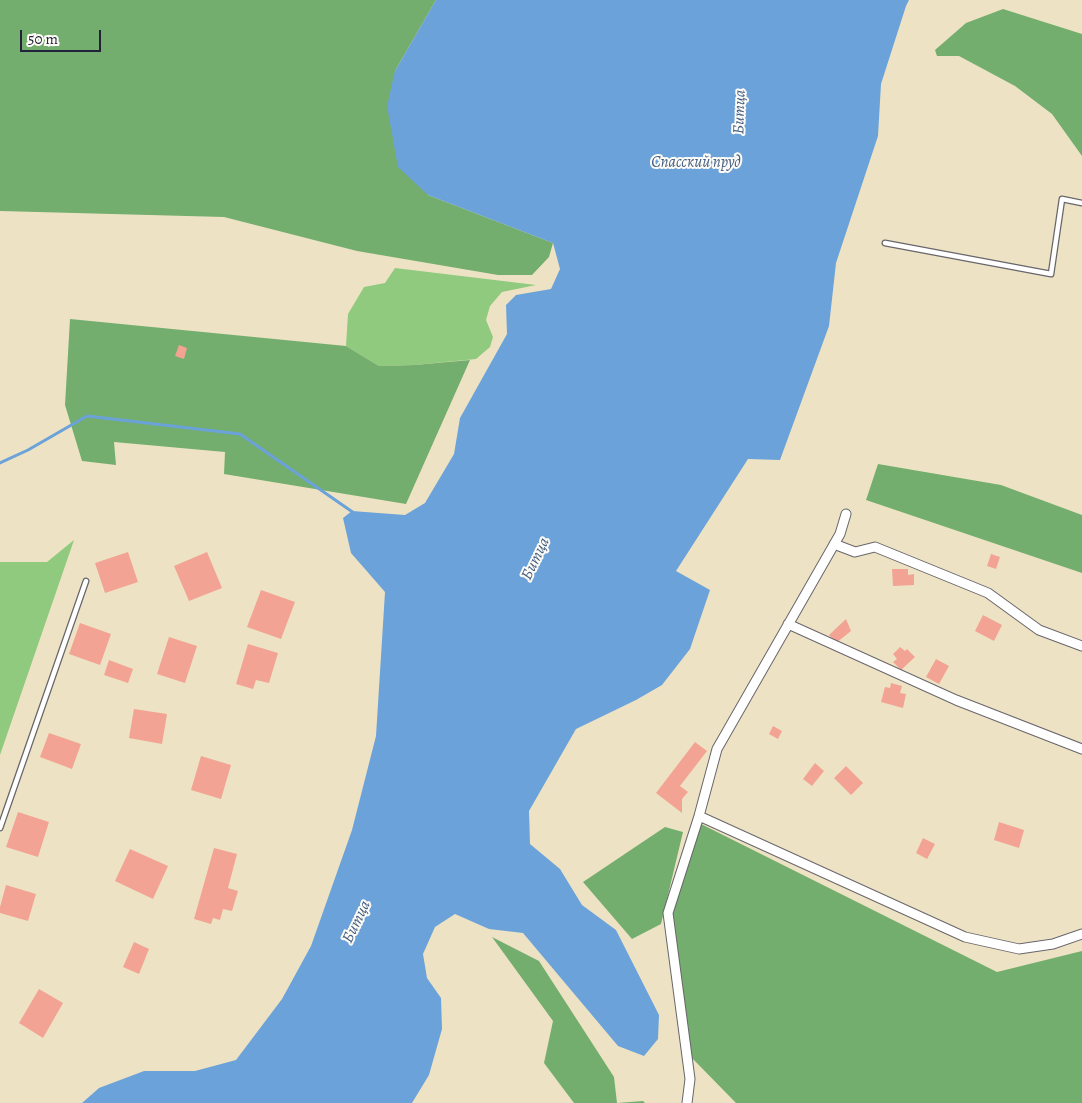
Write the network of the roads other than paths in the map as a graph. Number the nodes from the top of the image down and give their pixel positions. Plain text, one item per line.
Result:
1 (1082, 203) edge
2 (885, 243) dead end
3 (846, 514) dead end
4 (834, 544) junction
5 (86, 581) dead end
6 (788, 624) junction
7 (1082, 646) edge
8 (1082, 749) edge
9 (699, 816) junction
10 (0, 828) edge
11 (1082, 934) edge
12 (687, 1103) edge

1 - 2 lane
3 - 4 street
4 - 6 street
4 - 7 street
5 - 10 lane
6 - 8 street
6 - 9 street
9 - 11 street
9 - 12 street

